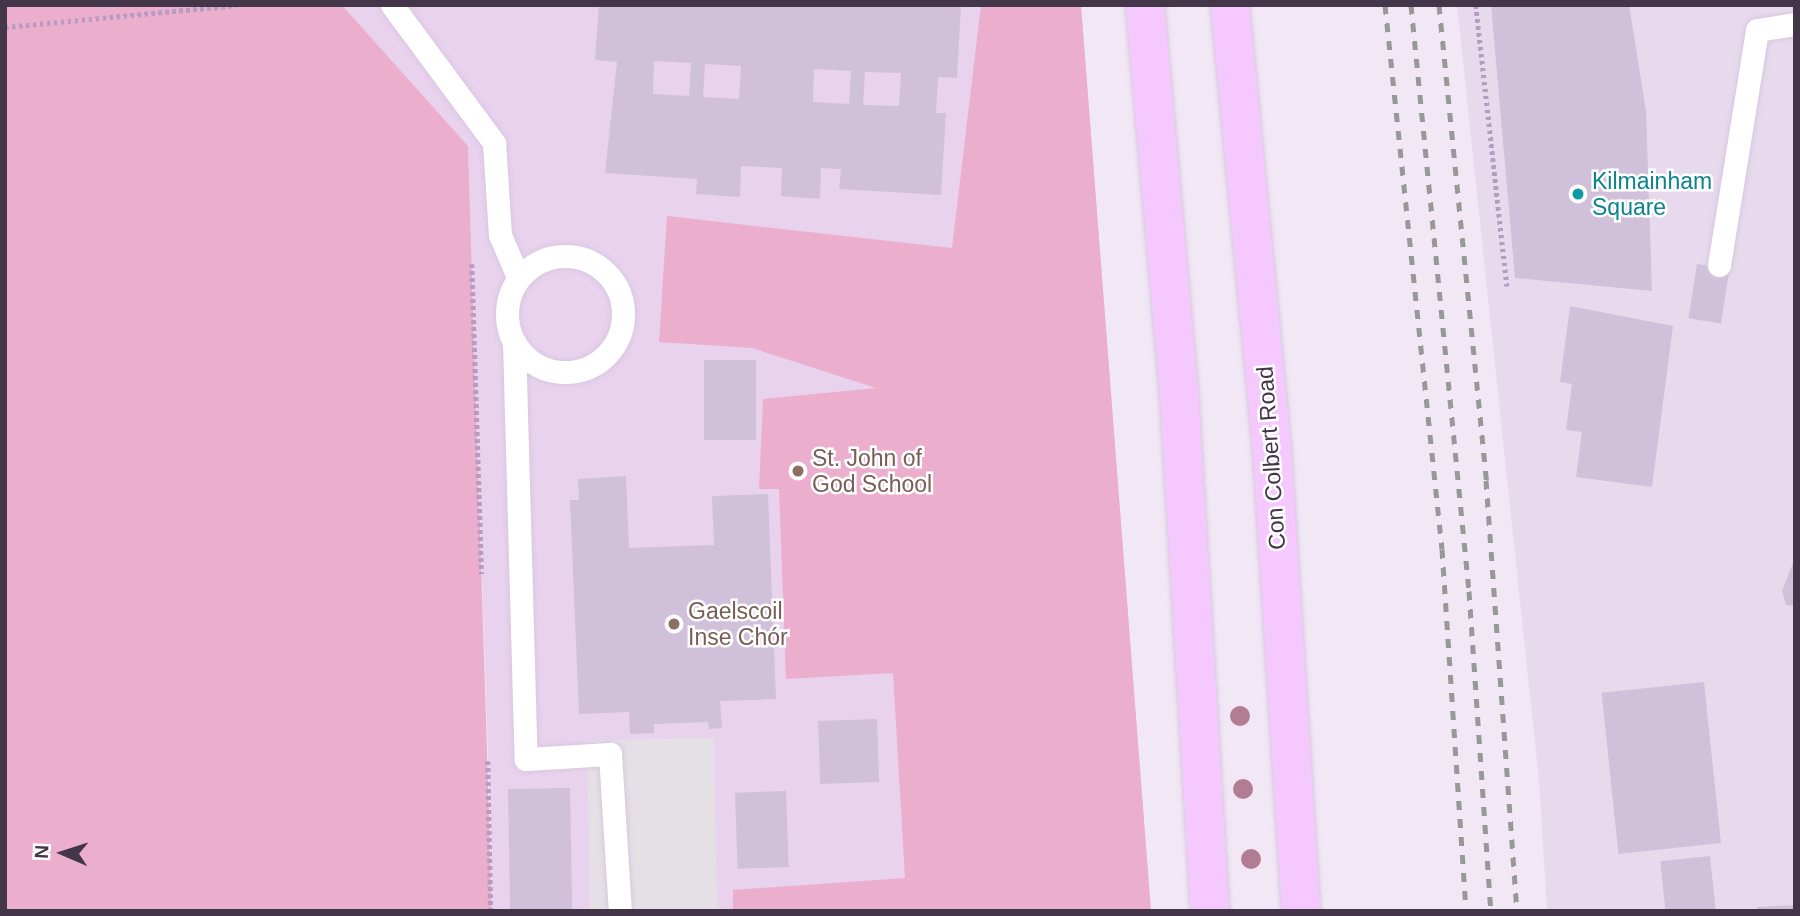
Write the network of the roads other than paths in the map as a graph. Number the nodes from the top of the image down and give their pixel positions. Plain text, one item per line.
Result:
1 (392, 5) edge
2 (1145, 5) edge
3 (1230, 5) edge
4 (1795, 24) edge
5 (1718, 265) dead end
6 (518, 277) junction
7 (513, 342) junction
8 (620, 911) edge
9 (1210, 911) edge
10 (1301, 911) edge

1 - 6 lane
2 - 9 main road
3 - 10 main road, Con Colbert Road
4 - 5 lane
6 - 7 lane
6 - 7 lane
7 - 8 lane

